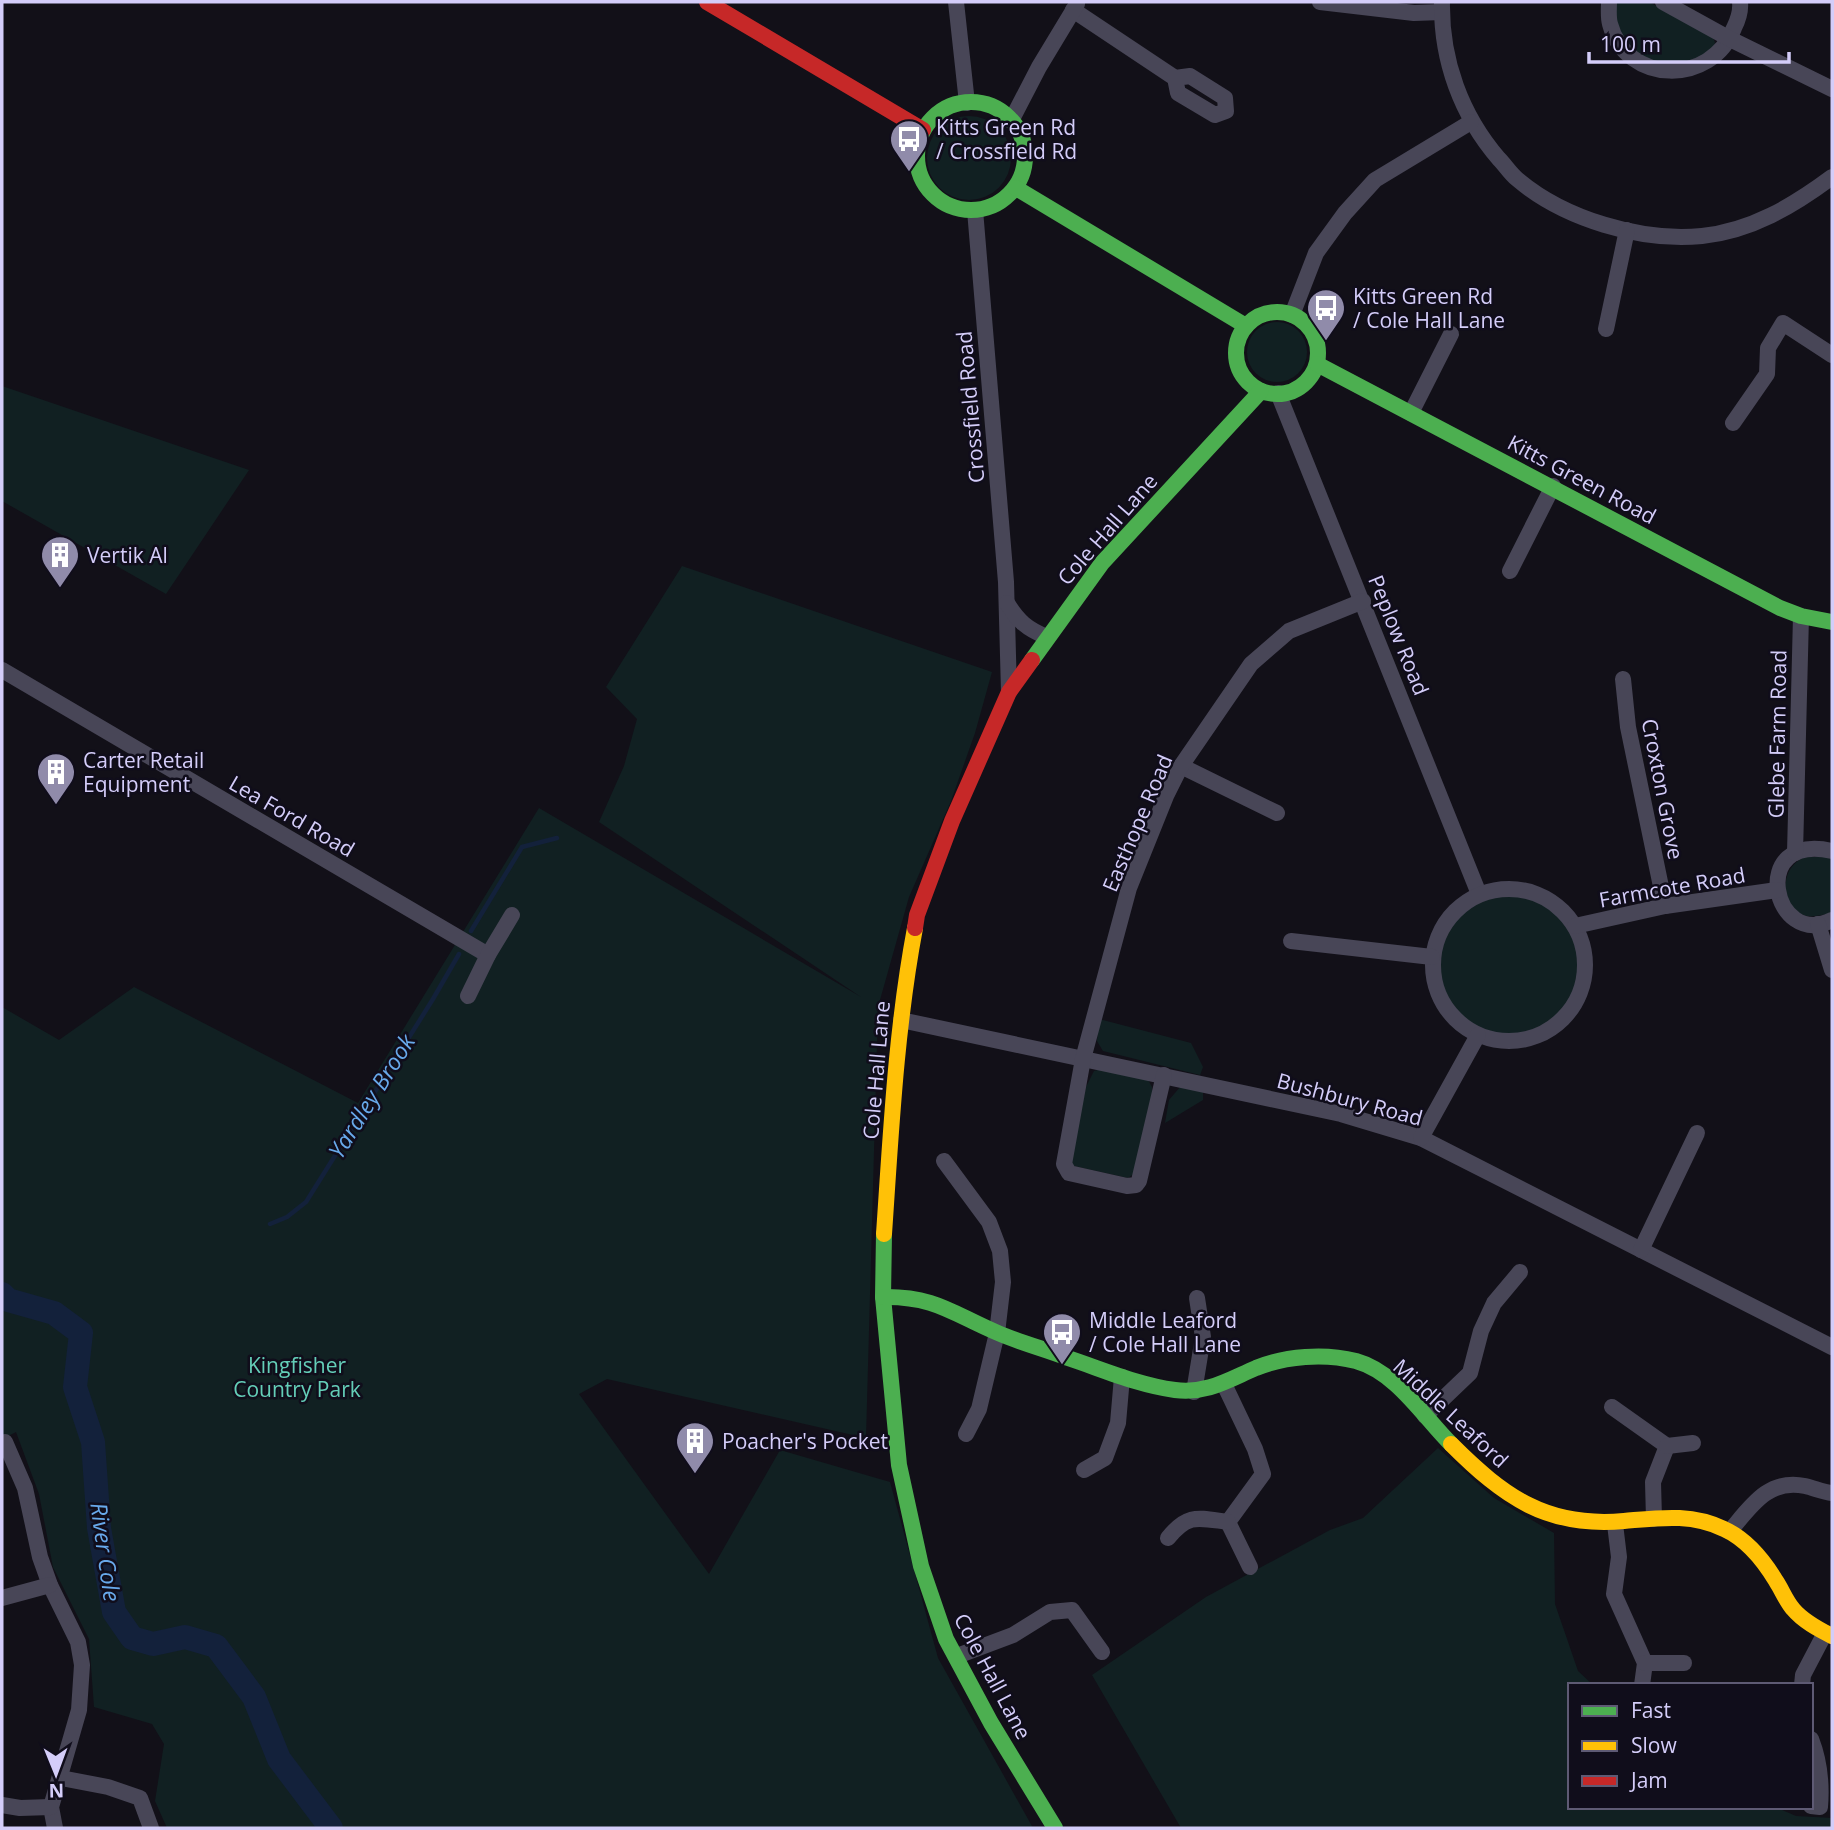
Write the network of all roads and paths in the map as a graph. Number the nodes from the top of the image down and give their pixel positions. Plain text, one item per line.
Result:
1 (707, 2) edge
2 (956, 2) edge
3 (1320, 2) edge
4 (1609, 2) edge
5 (1663, 2) edge
6 (1740, 2) edge
7 (1075, 6) edge
8 (728, 7) edge
9 (1442, 7) edge
10 (1730, 39) junction
11 (1175, 78) dead end
12 (1832, 89) edge
13 (967, 103) junction
14 (1011, 121) junction
15 (1471, 122) junction
16 (923, 130) junction
17 (1832, 177) edge
18 (1016, 188) junction
19 (975, 210) junction
20 (1627, 230) junction
21 (1292, 315) junction
22 (1246, 326) junction
23 (1606, 329) dead end
24 (1451, 334) dead end
25 (1832, 355) edge
26 (1317, 364) junction
27 (1261, 391) junction
28 (1278, 393) junction
29 (1411, 413) junction
30 (1733, 423) dead end
31 (1553, 486) junction
32 (1510, 570) dead end
33 (1006, 600) junction
34 (1363, 601) junction
35 (1801, 616) junction
36 (1832, 621) edge
37 (1047, 637) junction
38 (2, 670) edge
39 (1623, 679) dead end
40 (1009, 692) junction
41 (1181, 766) junction
42 (1277, 814) dead end
43 (1832, 851) edge
44 (1795, 853) junction
45 (1777, 890) junction
46 (1479, 894) junction
47 (1665, 906) junction
48 (512, 915) dead end
49 (1825, 922) edge
50 (1575, 926) junction
51 (1291, 941) dead end
52 (488, 956) junction
53 (1432, 957) junction
54 (1832, 970) edge
55 (468, 996) dead end
56 (901, 1020) junction
57 (1478, 1035) junction
58 (1083, 1059) junction
59 (1164, 1075) junction
60 (1697, 1133) dead end
61 (1421, 1138) junction
62 (944, 1161) dead end
63 (957, 1181) junction
64 (943, 1190) dead end
65 (1641, 1250) junction
66 (1520, 1272) dead end
67 (883, 1297) junction
68 (1197, 1298) dead end
69 (997, 1333) junction
70 (1832, 1347) edge
71 (1122, 1377) junction
72 (1224, 1384) junction
73 (1194, 1392) junction
74 (1612, 1407) dead end
75 (1425, 1416) junction
76 (966, 1434) dead end
77 (5, 1442) dead end
78 (1693, 1443) dead end
79 (1667, 1446) junction
80 (1084, 1470) dead end
81 (1832, 1493) edge
82 (1654, 1519) junction
83 (1228, 1522) junction
84 (1615, 1524) junction
85 (1730, 1531) junction
86 (1167, 1538) dead end
87 (1250, 1567) dead end
88 (50, 1585) junction
89 (2, 1598) edge
90 (1829, 1634) edge
91 (1102, 1652) dead end
92 (957, 1656) junction
93 (1645, 1663) junction
94 (1684, 1663) dead end
95 (1642, 1683) edge
96 (1802, 1683) edge
97 (1813, 1744) edge
98 (61, 1778) junction
99 (2, 1805) edge
100 (51, 1807) junction
101 (1821, 1807) edge
102 (55, 1828) edge
103 (151, 1828) edge
104 (1055, 1828) edge

1 - 8 street
2 - 13 street
3 - 9 street
4 - 10 street
5 - 10 street
6 - 10 street
7 - 11 street
7 - 14 street
8 - 16 street
9 - 15 street
10 - 12 street
13 - 14 street
13 - 16 street
14 - 18 street
15 - 20 street
15 - 21 street
16 - 19 street
17 - 20 street
18 - 19 street
18 - 22 street
19 - 33 street, Crossfield Road
20 - 23 street
21 - 22 street
21 - 26 street
22 - 27 street
24 - 29 street
25 - 30 street
26 - 28 street
26 - 29 street, Kitts Green Road
27 - 28 street
27 - 37 street, Cole Hall Lane
28 - 34 street, Peplow Road
29 - 31 street, Kitts Green Road
31 - 32 street
31 - 35 street, Kitts Green Road
33 - 37 street
33 - 40 street, Crossfield Road
34 - 41 street, Easthope Road
34 - 46 street, Peplow Road
35 - 36 street, Kitts Green Road
35 - 44 street, Glebe Farm Road
37 - 40 street, Cole Hall Lane
38 - 52 street, Lea Ford Road
39 - 47 street, Croxton Grove
40 - 56 street, Cole Hall Lane
41 - 42 street
41 - 58 street, Easthope Road
43 - 44 street
44 - 45 street
45 - 47 street, Farmcote Road
45 - 49 street
46 - 50 street
46 - 53 street
47 - 50 street, Farmcote Road
48 - 52 street
49 - 54 street
50 - 57 street
51 - 53 street
52 - 55 street
53 - 57 street
56 - 58 street, Bushbury Road
56 - 67 street, Cole Hall Lane
57 - 61 street
58 - 59 street, Bushbury Road
58 - 59 street, Easthope Road
59 - 61 street, Bushbury Road
60 - 65 street
61 - 65 street, Bushbury Road
62 - 63 street
63 - 64 street
63 - 69 street
65 - 70 street, Bushbury Road
66 - 75 street
67 - 69 street, Middle Leaford
67 - 92 street, Cole Hall Lane
68 - 73 street
69 - 71 street, Middle Leaford
69 - 76 street
71 - 73 street, Middle Leaford
71 - 80 street
72 - 73 street, Middle Leaford
72 - 75 street, Middle Leaford
72 - 83 street
74 - 79 street
75 - 84 street, Middle Leaford
77 - 88 street
78 - 79 street
79 - 82 street
81 - 85 street
82 - 84 street, Middle Leaford
82 - 85 street, Middle Leaford
83 - 86 street
83 - 87 street
84 - 93 street
85 - 90 street, Middle Leaford
88 - 89 street
88 - 98 street
90 - 96 street
91 - 92 street
92 - 104 street, Cole Hall Lane
93 - 94 street
93 - 95 street
97 - 101 street
98 - 100 street
98 - 103 street
99 - 100 street
100 - 102 street

